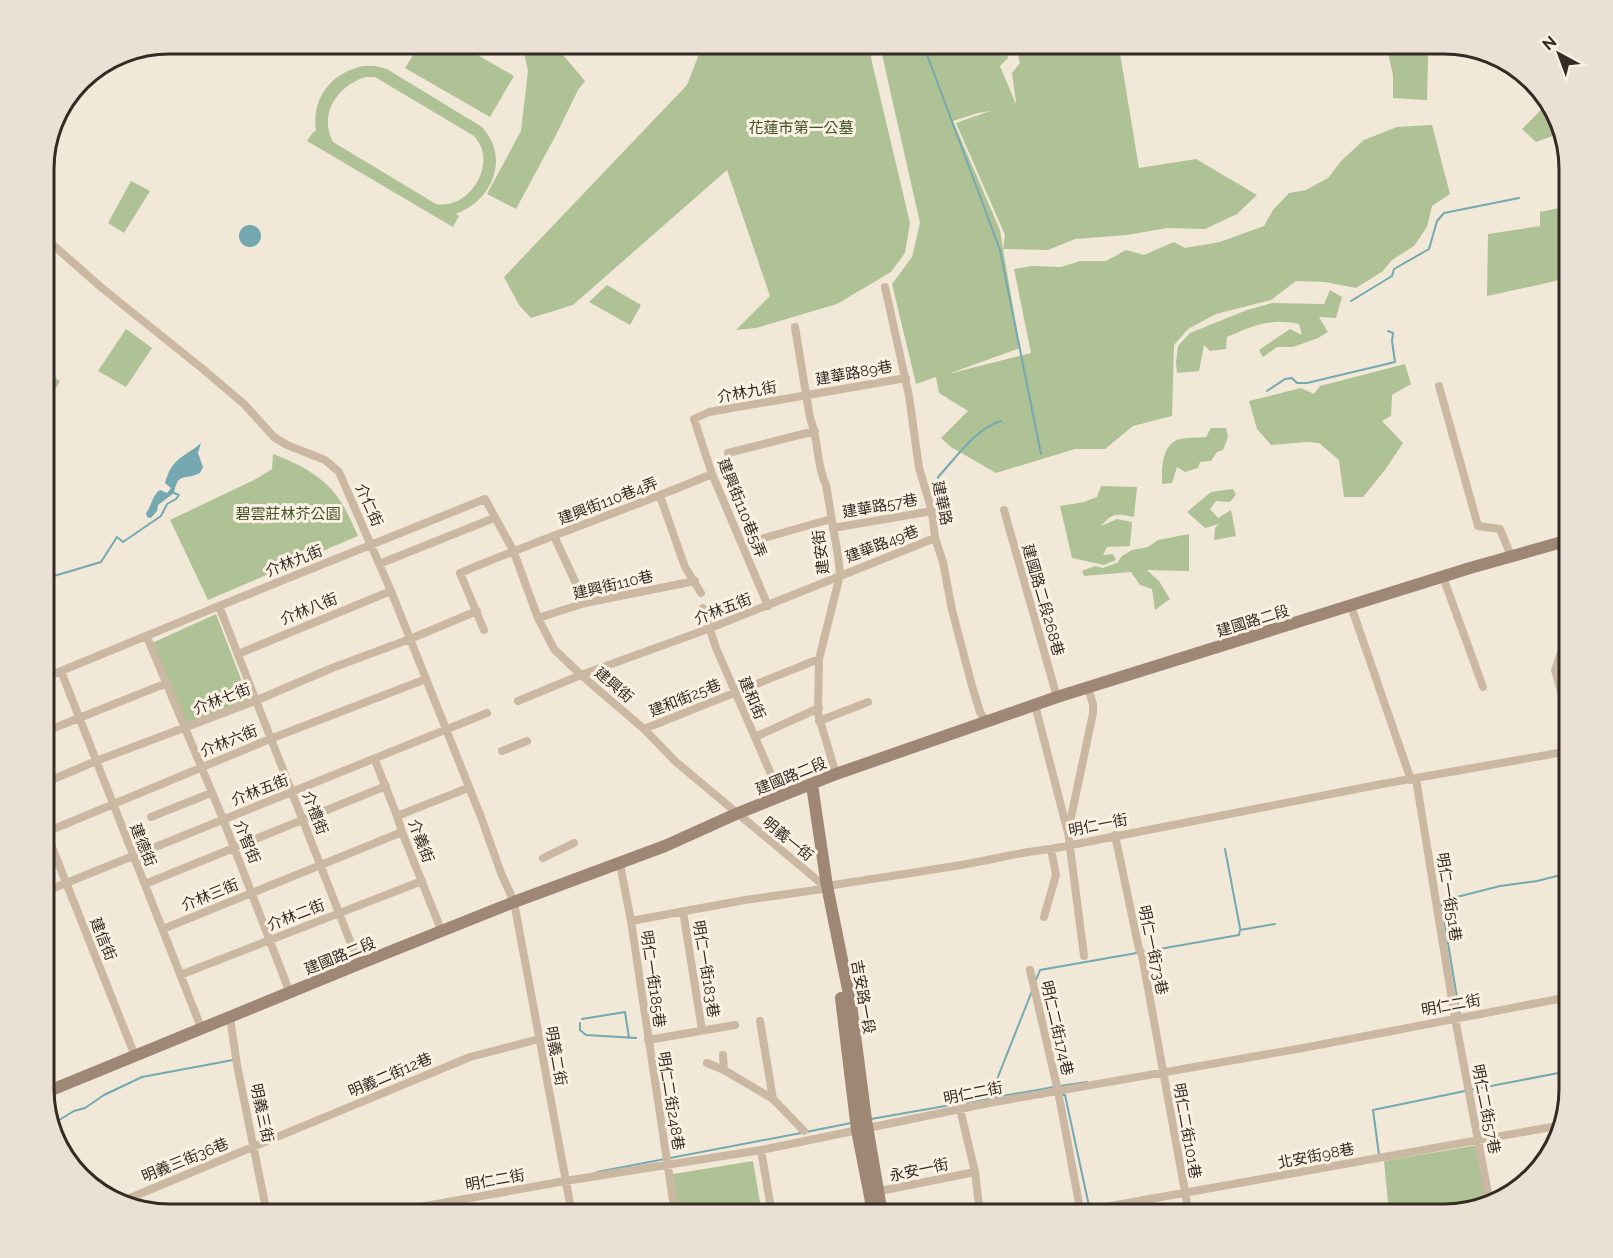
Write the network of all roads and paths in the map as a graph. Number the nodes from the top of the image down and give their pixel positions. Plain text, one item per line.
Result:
1 (54, 246) edge
2 (885, 287) dead end
3 (795, 327) dead end
4 (906, 378) junction
5 (1438, 386) dead end
6 (806, 395) junction
7 (694, 419) joint
8 (815, 431) junction
9 (728, 453) dead end
10 (712, 474) junction
11 (660, 496) junction
12 (1004, 510) dead end
13 (932, 511) junction
14 (494, 518) junction
15 (832, 524) junction
16 (554, 536) junction
17 (764, 538) dead end
18 (935, 538) junction
19 (1559, 543) edge
20 (370, 544) junction
21 (513, 550) junction
22 (1511, 556) junction
23 (379, 564) junction
24 (840, 575) junction
25 (1443, 577) junction
26 (694, 581) junction
27 (391, 591) junction
28 (701, 593) dead end
29 (585, 603) junction
30 (219, 606) junction
31 (768, 606) junction
32 (1351, 606) junction
33 (704, 608) dead end
34 (477, 611) junction
35 (538, 618) junction
36 (711, 628) junction
37 (484, 630) dead end
38 (147, 637) junction
39 (410, 639) junction
40 (238, 654) junction
41 (819, 659) junction
42 (1559, 660) edge
43 (61, 671) junction
44 (54, 674) edge
45 (581, 675) junction
46 (426, 679) junction
47 (1559, 682) edge
48 (166, 683) junction
49 (1483, 687) dead end
50 (1089, 688) junction
51 (735, 693) junction
52 (1057, 697) junction
53 (255, 701) junction
54 (518, 701) dead end
55 (868, 702) dead end
56 (1035, 705) junction
57 (819, 708) junction
58 (488, 713) dead end
59 (80, 718) junction
60 (819, 721) junction
61 (986, 721) junction
62 (54, 728) edge
63 (185, 728) junction
64 (644, 729) junction
65 (446, 730) junction
66 (755, 737) junction
67 (270, 739) junction
68 (527, 741) dead end
69 (502, 751) dead end
70 (1559, 754) edge
71 (375, 760) junction
72 (96, 761) junction
73 (202, 767) junction
74 (836, 774) junction
75 (54, 779) edge
76 (1414, 779) junction
77 (386, 786) junction
78 (809, 786) junction
79 (468, 788) junction
80 (292, 792) junction
81 (212, 793) junction
82 (781, 796) junction
83 (112, 803) junction
84 (736, 814) junction
85 (397, 816) junction
86 (151, 817) dead end
87 (223, 819) junction
88 (303, 820) junction
89 (54, 828) edge
90 (402, 832) junction
91 (1068, 832) junction
92 (1115, 835) junction
93 (574, 843) dead end
94 (1070, 844) junction
95 (234, 848) junction
96 (1051, 849) junction
97 (54, 852) edge
98 (133, 857) junction
99 (543, 858) dead end
100 (620, 864) junction
101 (321, 865) junction
102 (422, 880) junction
103 (67, 882) junction
104 (145, 884) junction
105 (824, 886) junction
106 (54, 888) edge
107 (253, 893) junction
108 (514, 902) junction
109 (683, 911) junction
110 (340, 912) junction
111 (1044, 917) dead end
112 (631, 921) junction
113 (163, 929) junction
114 (442, 932) junction
115 (271, 939) junction
116 (1084, 956) dead end
117 (359, 964) junction
118 (1030, 970) dead end
119 (180, 975) junction
120 (290, 993) junction
121 (1559, 999) edge
122 (230, 1017) junction
123 (1455, 1018) junction
124 (760, 1021) dead end
125 (735, 1025) dead end
126 (202, 1030) junction
127 (702, 1030) junction
128 (539, 1039) junction
129 (648, 1040) junction
130 (723, 1055) dead end
131 (135, 1056) junction
132 (707, 1063) dead end
133 (724, 1070) junction
134 (1163, 1072) junction
135 (54, 1089) edge
136 (1058, 1091) junction
137 (773, 1099) junction
138 (960, 1109) junction
139 (1553, 1127) edge
140 (863, 1129) junction
141 (804, 1131) dead end
142 (1479, 1139) junction
143 (255, 1146) junction
144 (761, 1150) junction
145 (667, 1165) junction
146 (975, 1172) junction
147 (566, 1181) junction
148 (873, 1193) junction
149 (1185, 1194) junction
150 (1488, 1195) edge
151 (131, 1198) edge
152 (265, 1204) edge
153 (441, 1204) edge
154 (570, 1204) edge
155 (673, 1204) edge
156 (770, 1204) edge
157 (874, 1204) edge
158 (878, 1204) edge
159 (979, 1204) edge
160 (1079, 1204) edge
161 (1130, 1204) edge
162 (1187, 1204) edge

1 - 20 street, 介仁街
2 - 4 street, 建華路
3 - 6 street, 建安街
4 - 6 street, 建華路89巷
4 - 13 street, 建華路
5 - 22 street
6 - 7 street, 介林九街
6 - 8 street, 建安街
7 - 10 street, 建興街110巷5弄
8 - 9 street
8 - 15 street, 建安街
10 - 11 street, 建興街110巷4弄
10 - 31 street, 建興街110巷5弄
11 - 16 street, 建興街110巷4弄
11 - 26 street
12 - 52 street, 建國路二段268巷
13 - 15 street, 建華路57巷
13 - 18 street, 建華路
14 - 20 street, 介林九街
14 - 21 street, 介林九街
14 - 23 street
15 - 17 street, 建華路57巷
15 - 24 street, 建安街
16 - 21 street, 建興街110巷4弄
16 - 29 street
18 - 24 street, 建華路49巷
18 - 61 street, 建華路
19 - 22 street, 建國路二段
20 - 23 street, 介仁街
20 - 30 street, 介林九街
21 - 34 street, 建興街110巷4弄
21 - 35 street, 建興街
22 - 25 street, 建國路二段
23 - 27 street, 介仁街
24 - 31 street, 介林五街
24 - 41 street, 建安街
25 - 32 street, 建國路二段
25 - 49 street
26 - 28 street
26 - 29 street, 建興街110巷
27 - 39 street, 介仁街
27 - 40 street, 介林八街
29 - 35 street, 建興街110巷
30 - 38 street, 介林九街
30 - 40 street, 介禮街
31 - 36 street, 介林五街
32 - 50 street, 建國路二段
32 - 76 street, 明仁一街51巷
33 - 36 street, 建和街
34 - 37 street
34 - 39 street, 介林七街
35 - 45 street, 建興街
36 - 45 street, 介林五街
36 - 51 street, 建和街
38 - 43 street, 介林九街
38 - 48 street, 介智街
39 - 46 street, 介仁街
39 - 53 street, 介林七街
40 - 53 street, 介禮街
41 - 51 street, 建和街25巷
41 - 57 street, 建安街
42 - 47 street
43 - 44 street, 介林九街
43 - 59 street, 建德街
45 - 54 street, 介林五街
45 - 64 street, 建興街
46 - 65 street, 介仁街
46 - 67 street, 介林六街
48 - 59 street
48 - 63 street, 介智街
50 - 52 street, 建國路二段
50 - 91 street
51 - 64 street, 建和街25巷
51 - 66 street, 建和街
52 - 56 street, 建國路二段
53 - 63 street, 介林七街
53 - 67 street, 介禮街
55 - 60 street
56 - 61 street, 建國路二段
56 - 91 street
57 - 60 street, 建安街
57 - 66 street
58 - 65 street, 介林五街
59 - 62 street
59 - 72 street, 建德街
60 - 74 street, 建安街
61 - 74 street, 建國路二段
63 - 72 street, 介林七街
63 - 73 street, 介智街
64 - 84 street, 建興街
65 - 71 street, 介林五街
65 - 79 street, 介仁街
66 - 82 street, 建和街
67 - 73 street, 介林六街
67 - 80 street, 介禮街
68 - 69 street
70 - 76 street, 明仁一街
71 - 77 street, 介義街
71 - 80 street, 介林五街
72 - 75 street, 介林七街
72 - 83 street, 建德街
73 - 81 street, 介智街
73 - 83 street, 介林六街
74 - 78 street, 建國路二段
76 - 92 street, 明仁一街
76 - 123 street, 明仁一街51巷
77 - 85 street, 介義街
77 - 88 street
78 - 82 street, 建國路二段
78 - 105 street, 吉安路一段
79 - 85 street
79 - 108 street, 介仁街
80 - 87 street, 介林五街
80 - 88 street, 介禮街
81 - 86 street
81 - 87 street, 介智街
82 - 84 street, 建國路二段
83 - 89 street, 介林六街
83 - 98 street, 建德街
84 - 100 street, 建國路二段
84 - 105 street, 明義一街
85 - 90 street, 介義街
87 - 95 street, 介智街
87 - 98 street, 介林五街
88 - 95 street
88 - 101 street, 介禮街
90 - 101 street, 介林三街
90 - 102 street, 介義街
91 - 94 street
92 - 94 street, 明仁一街
92 - 134 street, 明仁一街73巷
93 - 99 street
94 - 96 street, 明仁一街
94 - 116 street
95 - 104 street
95 - 107 street, 介智街
96 - 105 street, 明仁一街
96 - 111 street
97 - 103 street, 建信街
98 - 103 street, 介林五街
98 - 104 street, 建德街
100 - 108 street, 建國路二段
100 - 112 street, 明仁一街185巷
101 - 107 street, 介林三街
101 - 110 street, 介禮街
102 - 110 street, 介林二街
102 - 114 street, 介義街
103 - 106 street, 介林五街
103 - 131 street, 建信街
104 - 113 street, 建德街
105 - 109 street, 明仁一街
105 - 140 street, 吉安路一段
107 - 113 street, 介林三街
107 - 115 street, 介智街
108 - 114 street, 建國路二段
108 - 128 street, 明義二街
109 - 112 street, 明仁一街
109 - 127 street, 明仁一街183巷
110 - 115 street, 介林二街
110 - 117 street, 介禮街
112 - 129 street, 明仁一街185巷
113 - 119 street, 建德街
114 - 117 street, 建國路二段
115 - 119 street, 介林二街
115 - 120 street, 介智街
117 - 120 street, 建國路二段
118 - 136 street, 明仁二街174巷
119 - 126 street, 建德街
120 - 122 street, 建國路二段
121 - 123 street, 明仁二街
122 - 126 street, 建國路二段
122 - 143 street, 明義三街
123 - 134 street, 明仁二街
123 - 142 street, 明仁二街57巷
124 - 137 street
125 - 127 street
126 - 131 street, 建國路二段
127 - 129 street
128 - 143 street, 明義二街12巷
128 - 147 street, 明義二街
129 - 145 street, 明仁二街248巷
130 - 133 street
131 - 135 street, 建國路二段
132 - 133 street
133 - 137 street
134 - 136 street, 明仁二街
134 - 149 street, 明仁二街101巷
136 - 138 street, 明仁二街
136 - 160 street, 明仁二街174巷
137 - 141 street
138 - 140 street, 明仁二街
138 - 146 street
139 - 142 street, 北安街98巷
140 - 144 street, 明仁二街
140 - 148 street, 吉安路一段
142 - 149 street, 北安街98巷
142 - 150 street, 明仁二街57巷
143 - 151 street, 明義三街36巷
143 - 152 street, 明義三街
144 - 145 street, 明仁二街
144 - 156 street
145 - 147 street, 明仁二街
145 - 155 street, 明仁二街248巷
146 - 148 street, 永安一街
146 - 159 street
147 - 153 street, 明仁二街
147 - 154 street, 明義二街
148 - 157 street, 吉安路一段
148 - 158 street, 吉安路一段
149 - 161 street, 北安街98巷
149 - 162 street, 明仁二街101巷

